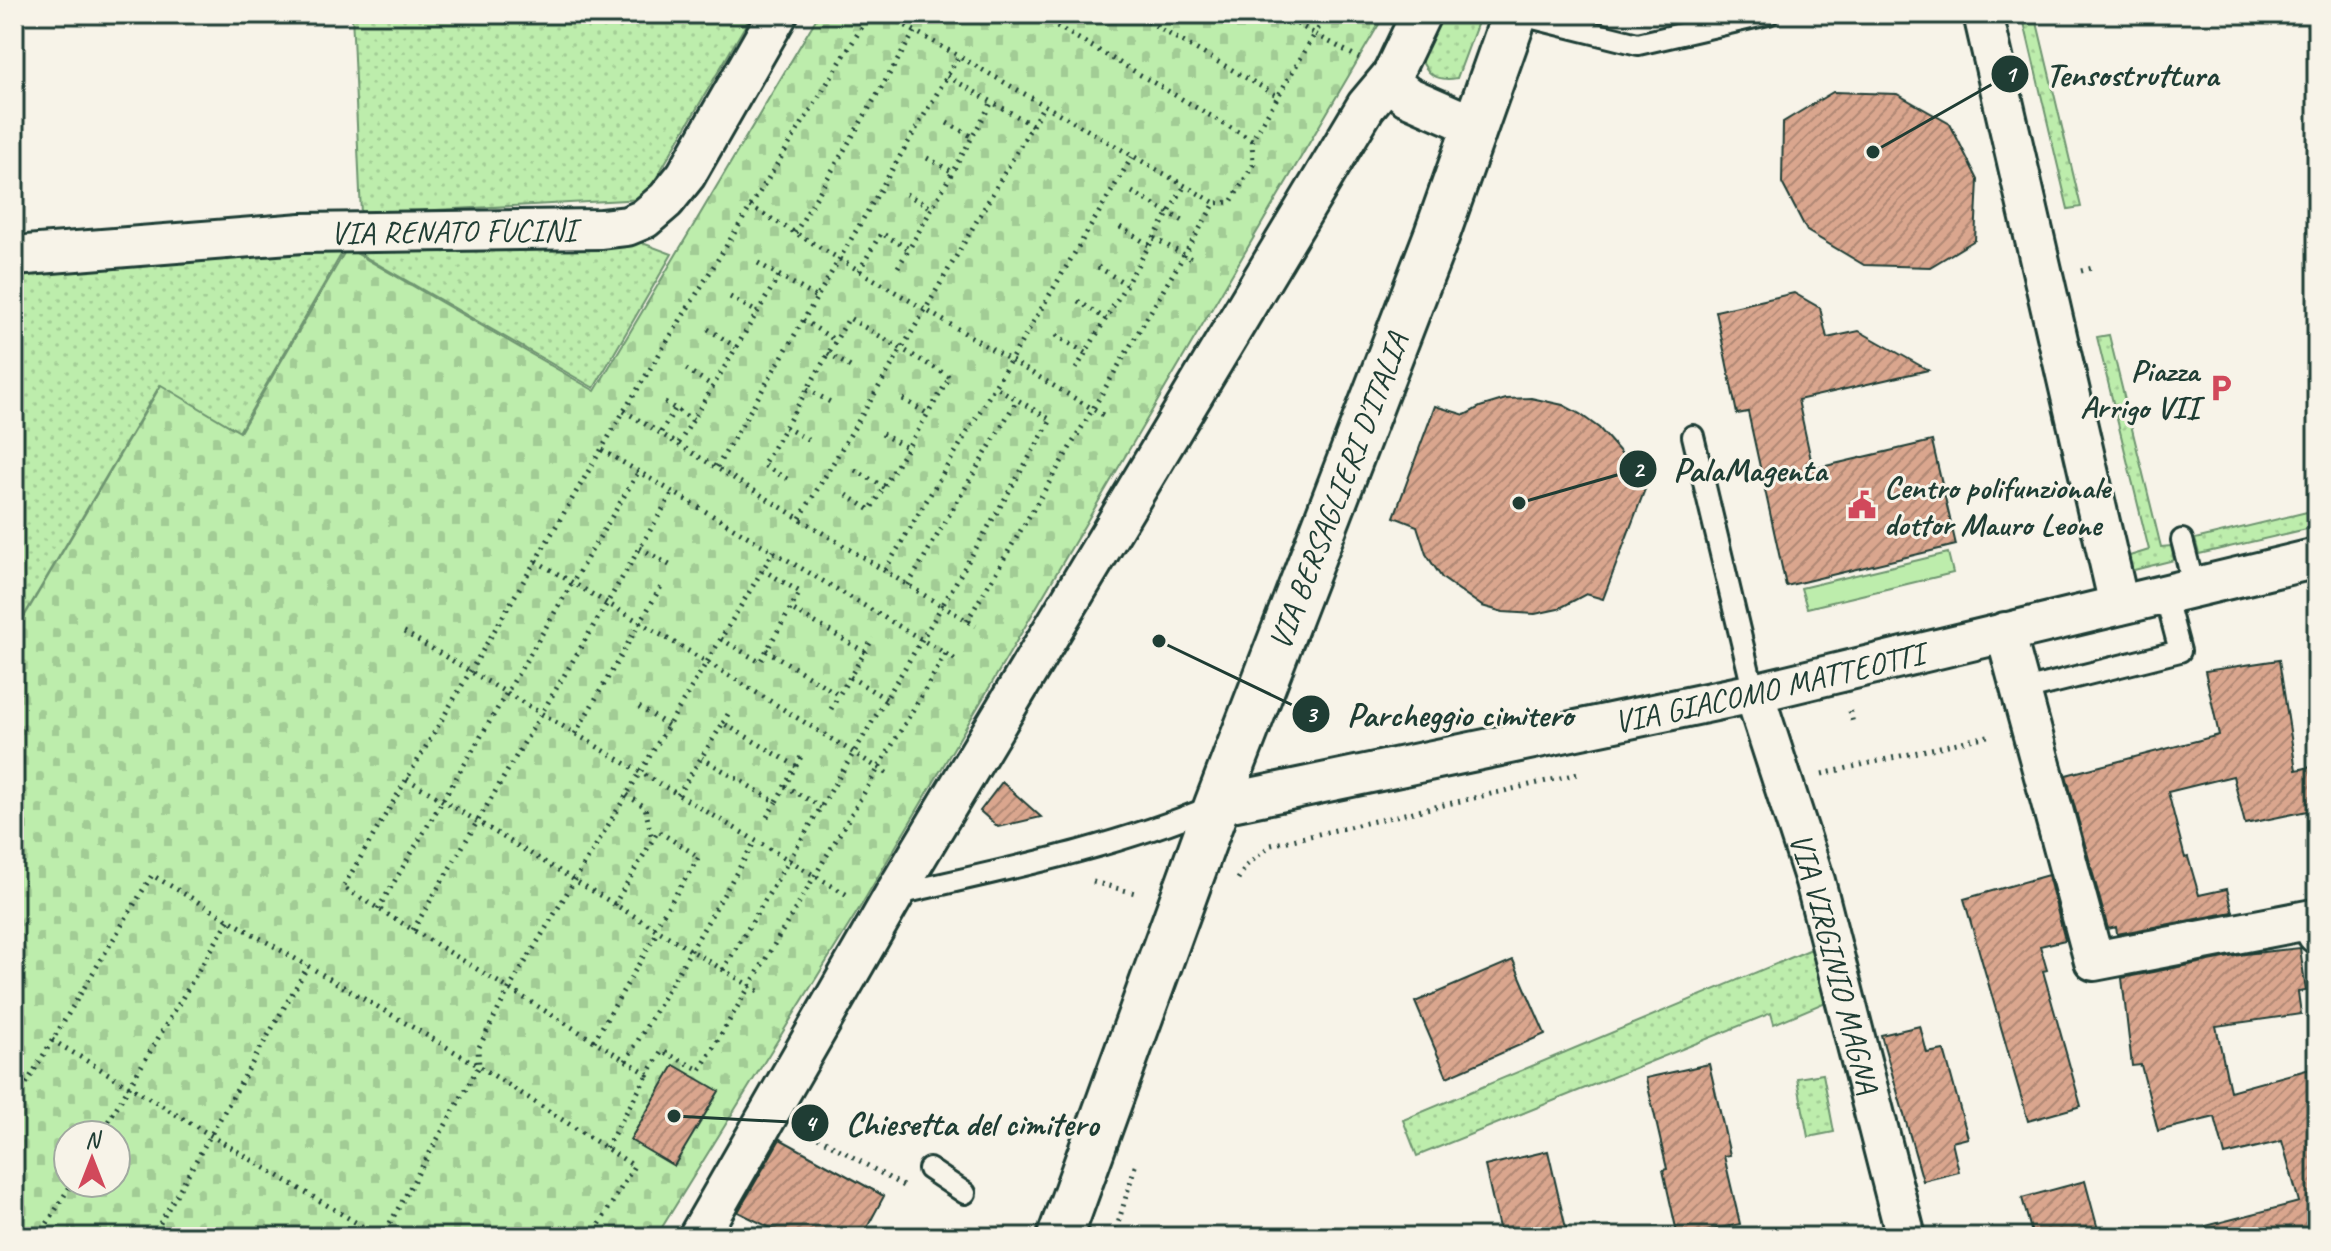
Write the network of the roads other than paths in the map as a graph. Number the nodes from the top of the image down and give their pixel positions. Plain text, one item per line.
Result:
1 (778, 14) edge
2 (1421, 14) edge
3 (1516, 14) edge
4 (1768, 14) edge
5 (1983, 14) edge
6 (1392, 75) junction
7 (1475, 126) junction
8 (14, 256) edge
9 (1693, 436) dead end
10 (2182, 540) dead end
11 (2317, 558) edge
12 (2180, 590) junction
13 (2119, 605) junction
14 (2005, 632) junction
15 (1754, 693) junction
16 (2024, 708) junction
17 (1217, 805) junction
18 (894, 895) junction
19 (2317, 934) edge
20 (929, 1169) dead end
21 (965, 1193) dead end
22 (1904, 1234) edge
23 (698, 1237) edge
24 (1060, 1237) edge

1 - 8 street, VIA RENATO FUCINI
2 - 6 street
3 - 4 lane
3 - 7 street, VIA BERSAGLIERI D'ITALIA
5 - 13 street
6 - 7 street
6 - 18 street
7 - 17 street, VIA BERSAGLIERI D'ITALIA
9 - 15 lane
10 - 12 lane
11 - 12 street, VIA GIACOMO MATTEOTTI
12 - 13 street, VIA GIACOMO MATTEOTTI
12 - 16 lane
13 - 14 street, VIA GIACOMO MATTEOTTI
14 - 15 street, VIA GIACOMO MATTEOTTI
14 - 16 street
15 - 17 street, VIA GIACOMO MATTEOTTI
15 - 22 street, VIA VIRGINIO MAGNA
16 - 19 street
17 - 18 lane
17 - 24 street, VIA BERSAGLIERI D'ITALIA
18 - 23 street
20 - 21 lane

